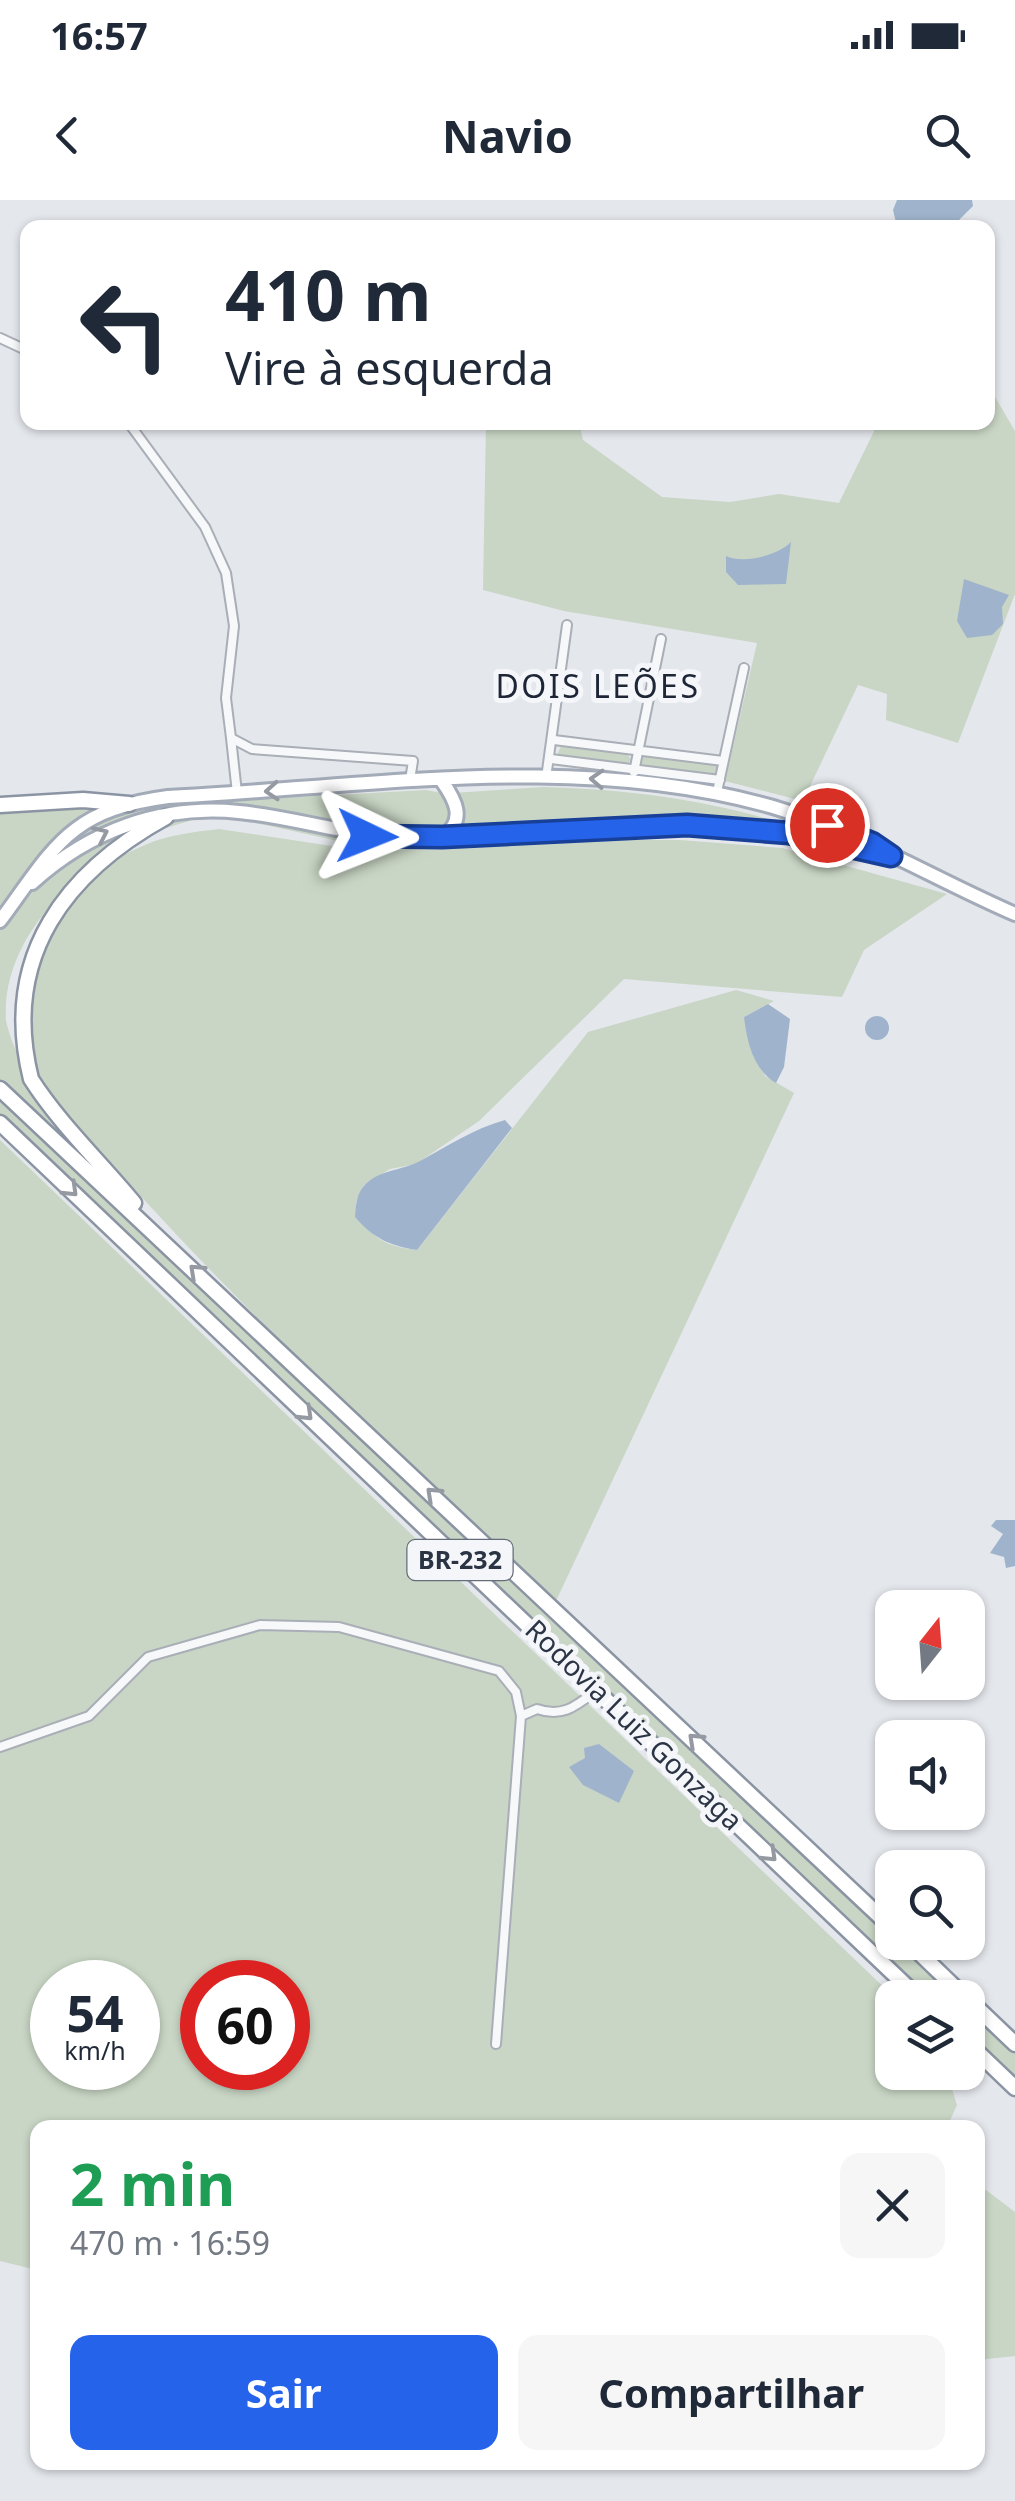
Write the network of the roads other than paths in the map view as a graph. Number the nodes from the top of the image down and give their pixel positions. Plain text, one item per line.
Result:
1 (134, 430) edge
2 (567, 625) dead end
3 (661, 639) dead end
4 (744, 668) dead end
5 (232, 738) junction
6 (554, 740) junction
7 (637, 750) junction
8 (552, 759) junction
9 (724, 761) junction
10 (634, 775) junction
11 (546, 778) junction
12 (442, 781) junction
13 (410, 783) junction
14 (719, 786) junction
15 (237, 793) junction
16 (129, 804) junction
17 (0, 805) edge
18 (166, 817) junction
19 (442, 837) junction
20 (891, 856) junction
21 (22, 891) junction
22 (1015, 914) edge
23 (33, 918) dead end
24 (0, 922) edge
25 (8, 1014) dead end
26 (0, 1089) edge
27 (0, 1123) edge
28 (170, 1246) junction
29 (596, 1690) junction
30 (520, 1716) junction
31 (0, 1748) edge
32 (875, 1912) edge
33 (927, 1960) edge
34 (901, 1980) edge
35 (948, 1980) edge
36 (985, 2015) edge
37 (496, 2044) dead end
38 (1015, 2044) edge
39 (985, 2059) edge
40 (1015, 2088) edge

1 - 5 street
2 - 6 street
3 - 7 street
4 - 9 street
5 - 13 street
5 - 15 street
6 - 7 street
6 - 8 street
7 - 9 street
7 - 10 street
8 - 10 street
8 - 11 street
9 - 14 street
10 -> 11 main road
10 - 14 main road
11 - 12 main road
12 - 13 main road
12 - 19 main road
13 -> 15 main road
14 - 20 main road
15 - 16 main road
16 - 17 highway
16 - 21 main road
18 - 19 main road
21 -> 18 main road
18 - 23 highway
19 - 20 main road
20 - 22 main road
21 - 24 main road
25 - 28 highway
26 - 28 highway, Rodovia Luiz Gonzaga / BR-232
27 -> 29 highway, Rodovia Luiz Gonzaga / BR-232
32 -> 28 highway, Rodovia Luiz Gonzaga / BR-232
29 - 30 street
29 -> 34 highway, Rodovia Luiz Gonzaga / BR-232
30 - 31 street
30 - 37 street
33 - 35 highway
36 - 38 highway
39 - 40 highway

